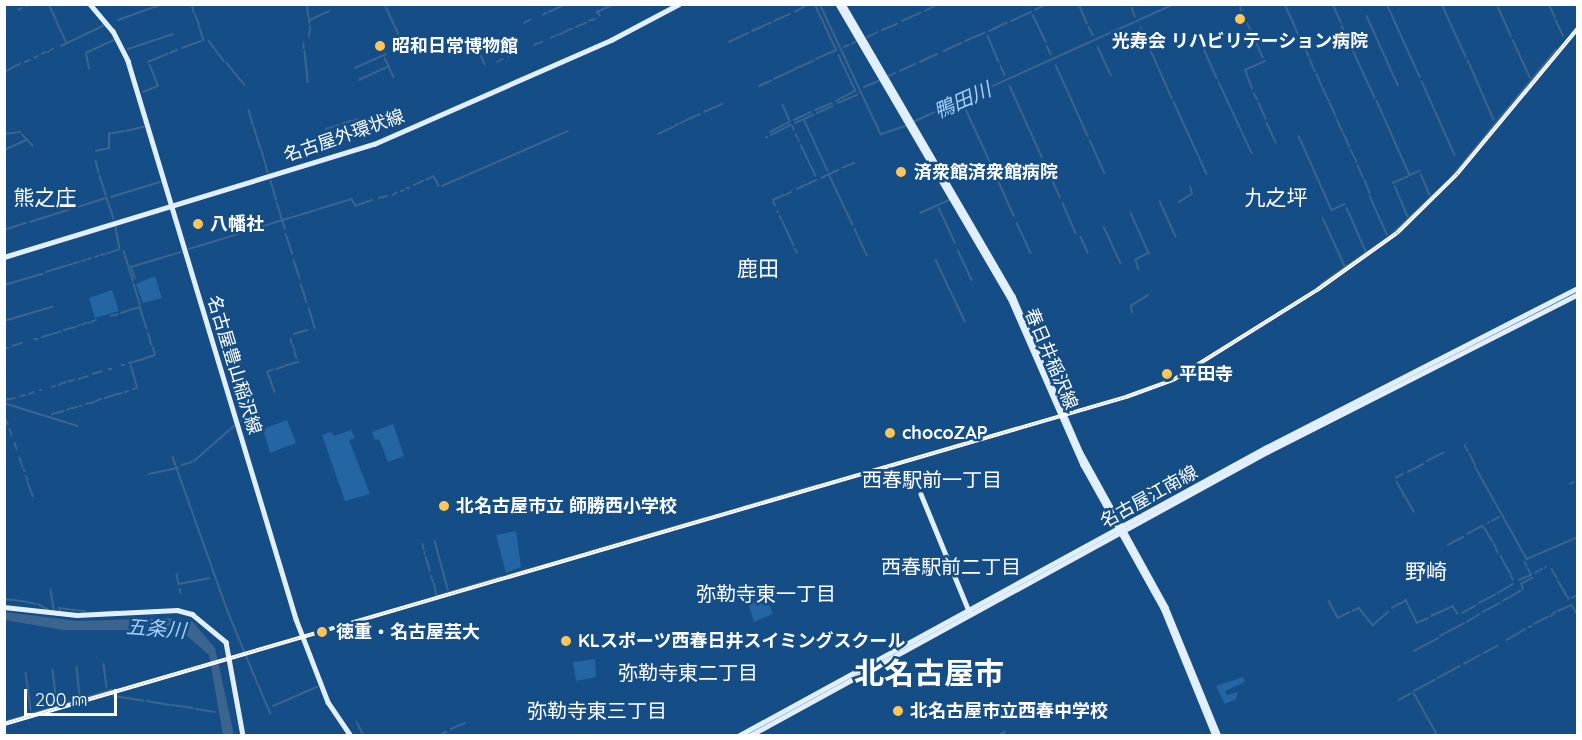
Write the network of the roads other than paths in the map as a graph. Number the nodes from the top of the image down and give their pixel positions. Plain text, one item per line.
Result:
1 (90, 4) edge
2 (679, 4) edge
3 (840, 4) edge
4 (171, 206) junction
5 (4, 257) edge
6 (1578, 288) edge
7 (1578, 294) edge
8 (921, 494) dead end
9 (1121, 530) junction
10 (4, 607) edge
11 (969, 611) junction
12 (243, 735) edge
13 (351, 735) edge
14 (738, 735) edge
15 (748, 735) edge
16 (1217, 735) edge

1 - 4 main road, 名古屋豊山稲沢線
2 - 4 main road, 名古屋外環状線
3 - 9 main road, 春日井稲沢線
4 - 5 main road, 名古屋外環状線
4 - 13 main road, 名古屋豊山稲沢線
6 - 9 main road, 名古屋江南線
7 - 9 main road, 名古屋江南線
8 - 11 main road
9 - 11 main road, 名古屋江南線
9 - 15 main road, 名古屋江南線
9 - 16 main road, 春日井稲沢線
10 - 12 main road
11 - 14 main road, 名古屋江南線

